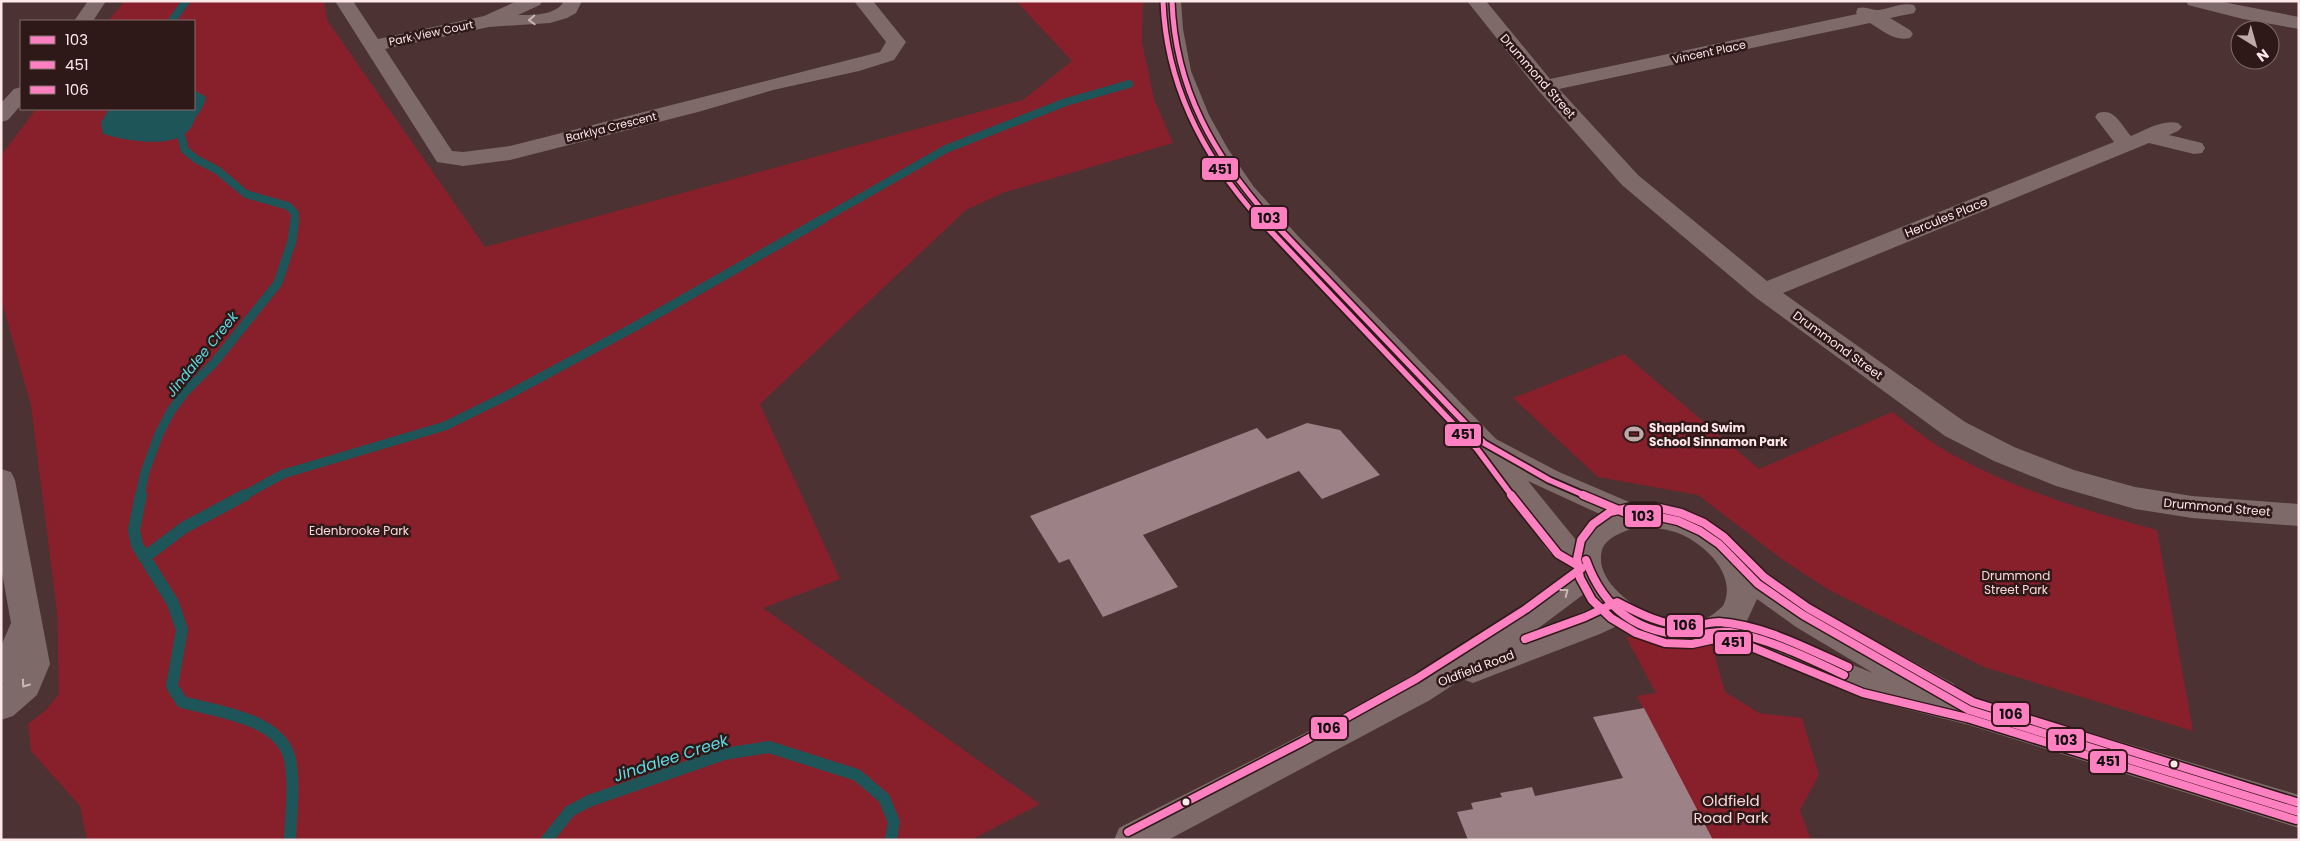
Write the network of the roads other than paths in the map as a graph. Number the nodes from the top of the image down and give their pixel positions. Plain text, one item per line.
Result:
1 (97, 1) edge
2 (344, 1) edge
3 (534, 1) edge
4 (573, 1) edge
5 (863, 1) edge
6 (1172, 1) edge
7 (1476, 1) edge
8 (2195, 1) edge
9 (1855, 4) dead end
10 (1907, 10) dead end
11 (1873, 17) junction
12 (84, 20) edge
13 (489, 21) junction
14 (2299, 23) edge
15 (1903, 34) dead end
16 (374, 46) junction
17 (1545, 86) junction
18 (2105, 117) dead end
19 (2171, 127) dead end
20 (2136, 140) junction
21 (2194, 148) dead end
22 (1764, 290) junction
23 (1484, 443) junction
24 (1, 480) edge
25 (2299, 515) edge
26 (1634, 516) junction
27 (1733, 560) junction
28 (1587, 567) junction
29 (1616, 611) junction
30 (27, 620) junction
31 (1715, 630) junction
32 (1, 670) edge
33 (1418, 690) junction
34 (1, 706) edge
35 (1969, 710) junction
36 (2299, 812) edge
37 (1132, 840) edge

1 - 12 street
2 - 16 street, Barklya Crescent
3 - 13 street, Park View Court
4 -> 13 street, Park View Court
5 - 16 street, Barklya Crescent
6 - 23 street
7 - 17 street, Drummond Street
8 - 14 street
9 - 11 street
10 - 11 street, Vincent Place
11 - 15 street
11 - 17 street, Vincent Place
13 - 16 street, Park View Court
17 - 22 street, Drummond Street
18 - 20 street
19 - 20 street, Hercules Place
20 - 21 street
20 - 22 street, Hercules Place
22 - 25 street, Drummond Street
23 - 26 street
23 - 28 street
24 - 30 street
26 - 27 street
26 - 28 street
27 - 31 street
27 - 35 street
28 - 29 street
33 -> 28 street, Oldfield Road
29 - 31 street
29 - 33 street, Oldfield Road
30 - 32 street
30 -> 34 street
31 - 35 street
33 - 37 street, Oldfield Road
35 - 36 street

